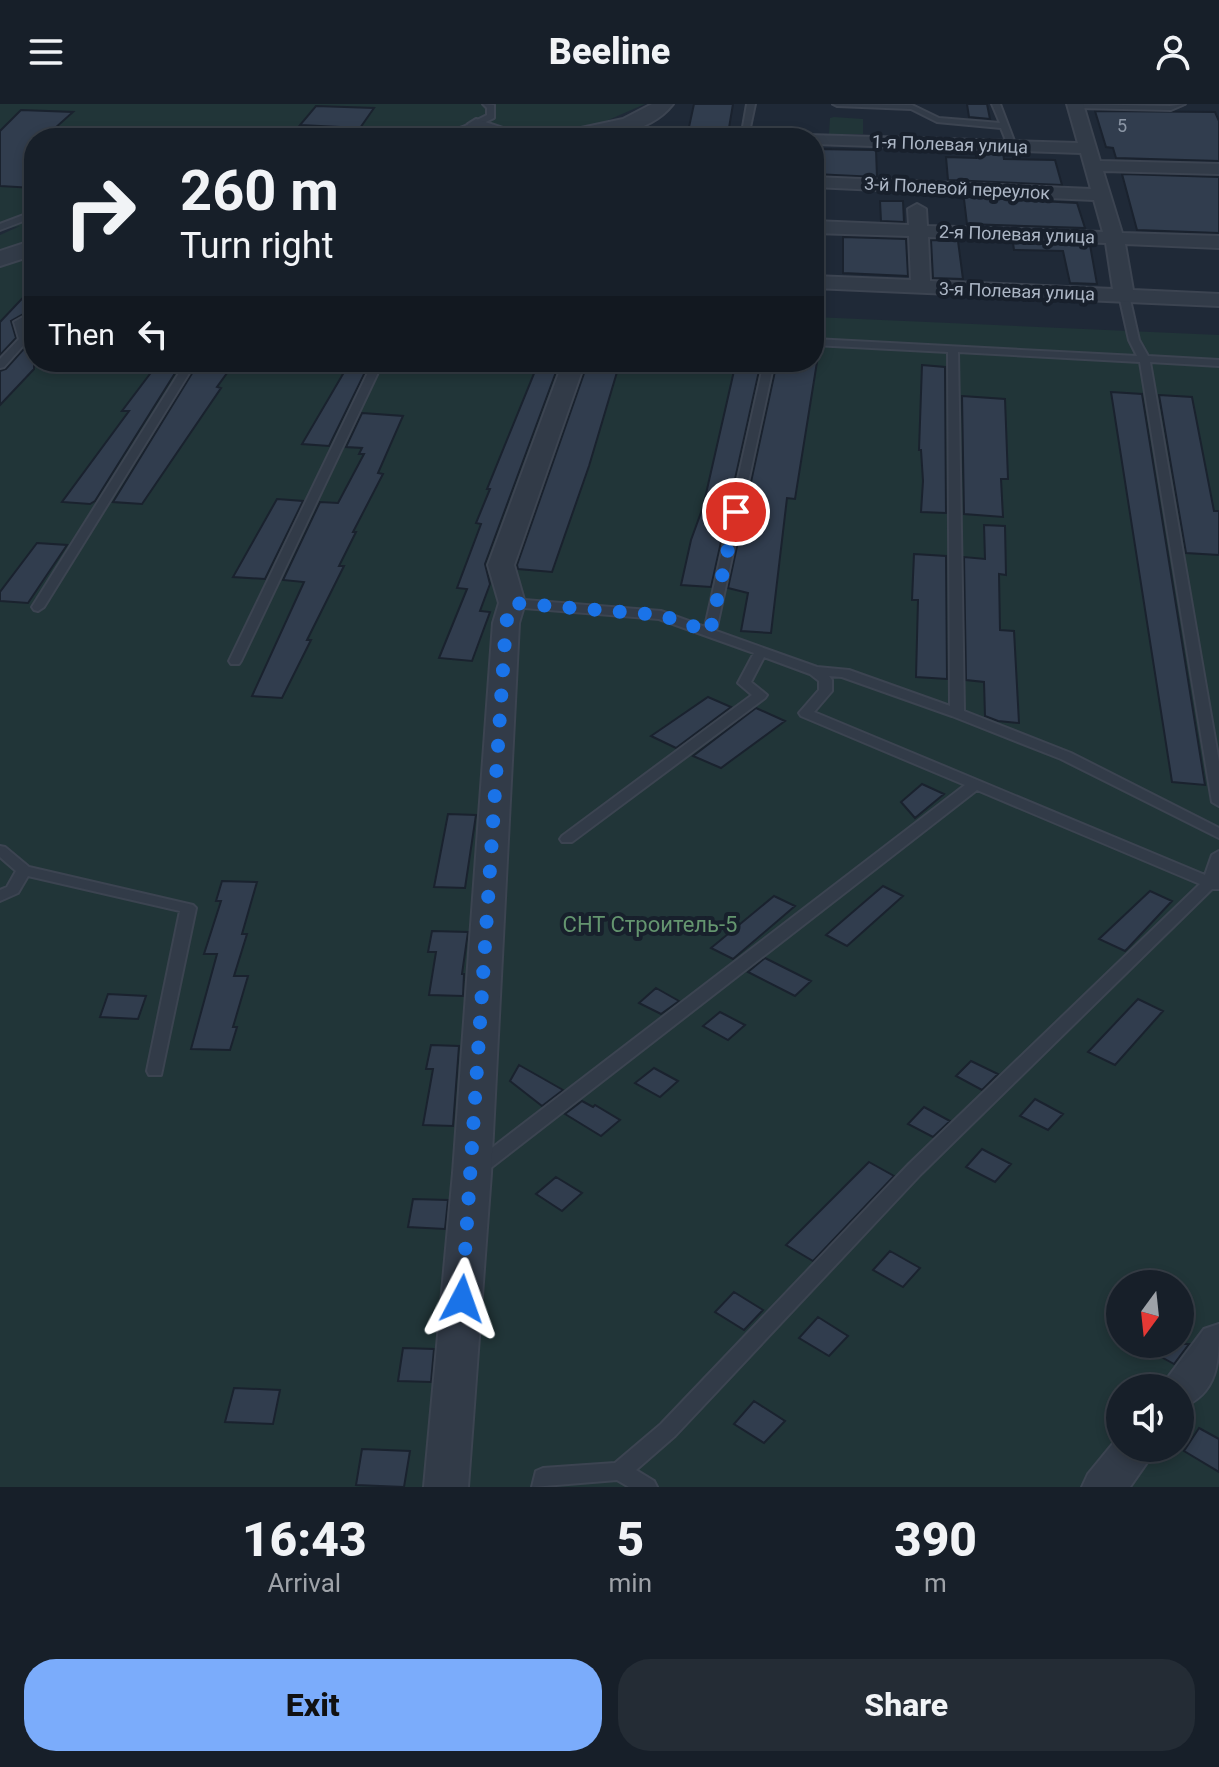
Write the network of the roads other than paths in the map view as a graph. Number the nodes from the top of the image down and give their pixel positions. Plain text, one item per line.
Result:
1 (487, 104) edge
2 (751, 104) edge
3 (837, 104) edge
4 (996, 104) edge
5 (1181, 104) edge
6 (911, 105) edge
7 (1075, 105) edge
8 (663, 106) edge
9 (644, 118) junction
10 (476, 124) junction
11 (1003, 126) junction
12 (464, 128) edge
13 (487, 128) edge
14 (602, 128) edge
15 (664, 128) edge
16 (746, 128) edge
17 (824, 141) edge
18 (1012, 146) junction
19 (1089, 157) junction
20 (916, 164) junction
21 (1219, 169) edge
22 (824, 180) edge
23 (1099, 195) junction
24 (24, 218) edge
25 (0, 227) edge
26 (824, 227) edge
27 (919, 230) junction
28 (1114, 237) junction
29 (1219, 242) edge
30 (24, 251) edge
31 (0, 259) edge
32 (824, 282) edge
33 (921, 287) junction
34 (1124, 295) junction
35 (1219, 300) edge
36 (24, 319) edge
37 (24, 339) edge
38 (24, 339) edge
39 (824, 343) edge
40 (953, 349) junction
41 (1144, 359) junction
42 (1219, 363) edge
43 (0, 365) edge
44 (185, 372) edge
45 (373, 372) edge
46 (570, 372) edge
47 (767, 372) edge
48 (512, 603) junction
49 (38, 607) dead end
50 (710, 632) junction
51 (761, 651) junction
52 (235, 661) dead end
53 (815, 671) junction
54 (957, 713) junction
55 (974, 785) junction
56 (1219, 802) edge
57 (1219, 834) edge
58 (567, 839) dead end
59 (0, 850) edge
60 (1219, 855) edge
61 (24, 870) junction
62 (1214, 884) edge
63 (0, 896) edge
64 (155, 1071) dead end
65 (472, 1173) junction
66 (1219, 1341) edge
67 (1193, 1374) edge
68 (1124, 1462) edge
69 (620, 1471) junction
70 (446, 1487) edge
71 (542, 1487) edge
72 (647, 1487) edge
73 (1104, 1487) edge

1 - 10 lane
2 - 16 lane
3 - 6 lane
4 - 11 lane
5 - 7 lane
6 - 11 lane
7 - 19 street
8 - 9 street
9 - 14 street
9 - 15 street
10 - 12 lane
10 - 13 street
11 - 18 lane
17 - 20 street, 1-я Полевая улица
18 - 19 street, 1-я Полевая улица
18 - 20 street, 1-я Полевая улица
19 - 21 street, 1-я Полевая улица
19 - 23 street
20 - 22 street, 3-й Полевой переулок
20 - 23 street, 3-й Полевой переулок
20 - 27 street
23 - 28 street
24 - 25 lane
26 - 27 street, 2-я Полевая улица
27 - 28 street, 2-я Полевая улица
27 - 33 street
28 - 29 street, 2-я Полевая улица
28 - 34 street
30 - 31 street
32 - 33 street, 3-я Полевая улица
33 - 34 street, 3-я Полевая улица
34 - 35 street, 3-я Полевая улица
34 - 41 lane
36 - 38 lane
37 - 43 lane
39 - 40 lane
40 - 41 lane
40 - 54 lane
41 - 42 lane
41 - 56 lane
44 - 49 lane
45 - 52 lane
46 - 48 street
47 - 50 lane
48 - 50 lane
48 - 65 street
50 - 51 lane
51 - 53 lane
51 - 58 lane
53 - 54 lane
53 - 55 lane
54 - 57 lane
55 - 62 lane
55 - 65 lane
59 - 61 lane
60 - 62 lane
61 - 63 lane
61 - 64 lane
62 - 69 lane
65 - 70 street
66 - 67 street
68 - 73 street
69 - 71 lane
69 - 72 lane

